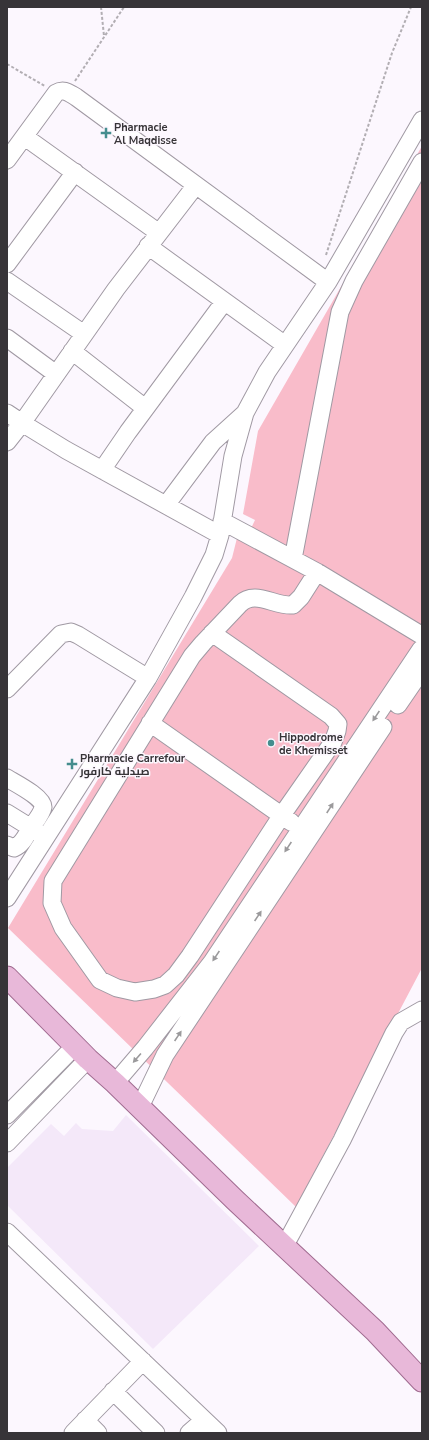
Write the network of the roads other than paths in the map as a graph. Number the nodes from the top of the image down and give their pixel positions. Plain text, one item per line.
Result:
1 (422, 120) edge
2 (25, 137) junction
3 (7, 160) edge
4 (422, 162) edge
5 (75, 172) junction
6 (196, 185) junction
7 (158, 232) junction
8 (148, 246) junction
9 (7, 264) edge
10 (323, 279) junction
11 (7, 281) edge
12 (224, 302) junction
13 (84, 334) junction
14 (7, 338) edge
15 (285, 345) junction
16 (72, 350) junction
17 (56, 374) junction
18 (145, 408) junction
19 (7, 413) edge
20 (245, 413) junction
21 (22, 423) junction
22 (7, 442) edge
23 (102, 470) junction
24 (166, 505) junction
25 (221, 528) junction
26 (293, 559) junction
27 (317, 572) junction
28 (212, 634) junction
29 (422, 642) edge
30 (422, 670) edge
31 (148, 678) junction
32 (7, 689) edge
33 (150, 724) junction
34 (7, 778) edge
35 (7, 813) edge
36 (282, 815) junction
37 (31, 828) junction
38 (306, 833) junction
39 (46, 837) junction
40 (7, 845) edge
41 (7, 898) edge
42 (7, 977) edge
43 (422, 1010) edge
44 (82, 1052) junction
45 (115, 1083) junction
46 (140, 1107) junction
47 (7, 1115) edge
48 (7, 1143) edge
49 (7, 1232) edge
50 (284, 1247) junction
51 (144, 1361) junction
52 (422, 1381) edge
53 (113, 1391) junction
54 (85, 1420) junction
55 (204, 1420) junction
56 (73, 1433) edge
57 (98, 1433) edge
58 (156, 1433) edge
59 (189, 1433) edge
60 (218, 1433) edge

1 - 10 street
2 - 3 street
2 - 5 street
2 - 6 street
4 - 26 street
5 - 7 street
5 - 9 street
6 - 7 street
6 - 10 street
7 - 8 street
8 - 12 street
8 - 13 street
10 - 15 street
11 - 13 street
12 - 15 street
12 - 18 street
13 - 16 street
14 - 17 street
15 - 20 street
16 - 17 street
16 - 18 street
17 - 21 street
18 - 23 street
19 - 21 street
20 - 24 street
20 - 25 street
21 - 22 street
21 - 23 street
23 - 24 street
24 - 25 street
25 - 26 street
25 - 31 street
26 - 27 street
27 - 28 street
27 - 29 street
28 - 33 street
28 - 36 street
29 -> 38 street
38 -> 30 street
31 - 32 street
31 - 39 street
33 - 36 street
33 - 36 street
34 - 37 street
35 - 37 street
36 - 38 street
37 - 39 street
37 - 40 street
38 -> 45 street
46 -> 38 street
39 - 41 street
42 - 44 main road
43 - 50 street
44 - 45 main road
44 - 47 street
44 - 48 street
45 - 46 main road
46 - 50 main road
49 - 51 street
50 - 52 main road
51 - 53 street
51 - 55 street
53 - 54 street
53 - 58 street
54 - 56 street
54 - 57 street
55 - 59 street
55 - 60 street

